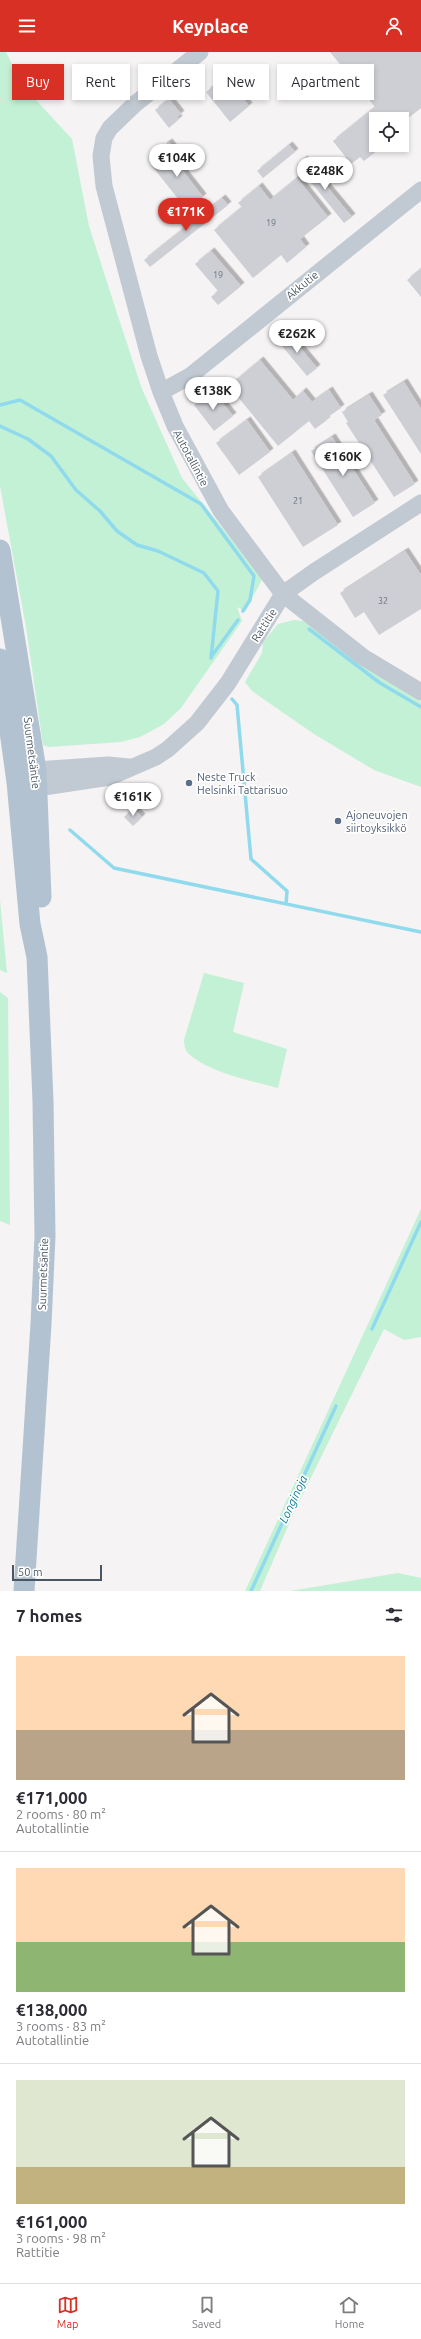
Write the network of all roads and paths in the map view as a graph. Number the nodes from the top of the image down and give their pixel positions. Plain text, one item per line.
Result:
1 (200, 52) edge
2 (421, 190) edge
3 (162, 392) junction
4 (421, 503) edge
5 (0, 550) edge
6 (283, 594) junction
7 (0, 659) edge
8 (421, 692) edge
9 (36, 779) junction
10 (17, 782) junction
11 (37, 957) junction
12 (24, 1591) edge

1 - 3 street, Autotallintie
2 - 3 street, Akkutie
3 - 6 street, Autotallintie
4 - 6 street, Rattitie
5 - 9 main road, Suurmetsäntie
6 - 8 street, Autotallintie
6 - 9 street, Rattitie
7 - 10 main road, Suurmetsäntie
9 - 10 street, Rattitie
9 - 11 main road, Suurmetsäntie
10 - 11 main road, Suurmetsäntie
11 - 12 main road, Suurmetsäntie

